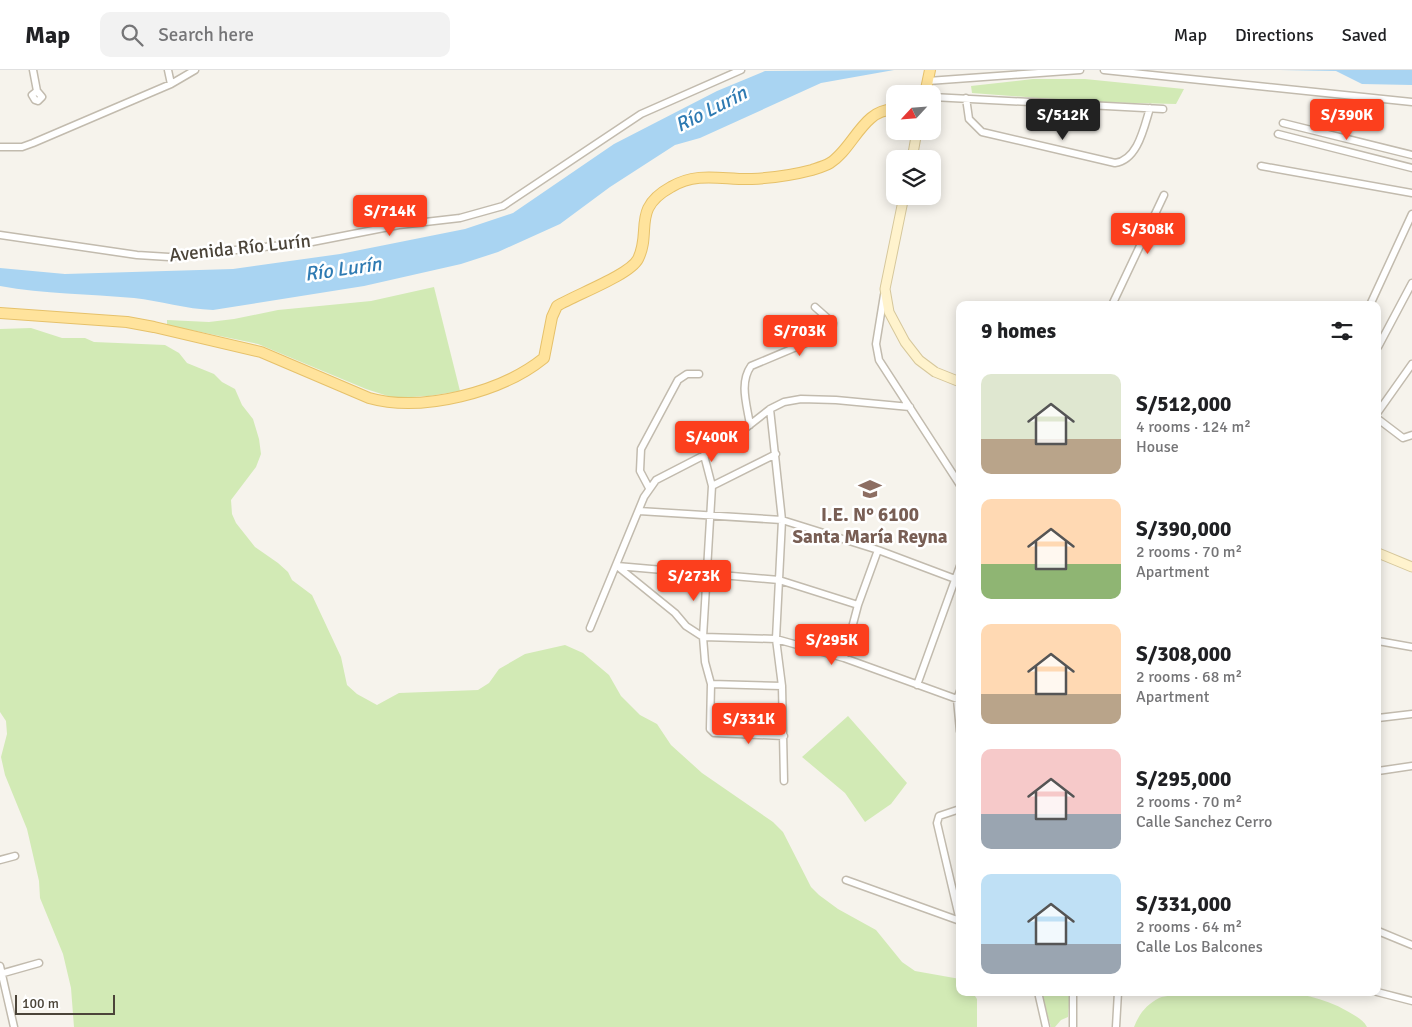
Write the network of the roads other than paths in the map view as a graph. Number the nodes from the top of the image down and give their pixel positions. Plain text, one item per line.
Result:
1 (33, 70) edge
2 (168, 70) edge
3 (195, 70) edge
4 (741, 70) edge
5 (1080, 70) edge
6 (1104, 70) edge
7 (929, 75) edge
8 (171, 84) junction
9 (37, 91) dead end
10 (941, 97) edge
11 (966, 98) junction
12 (1412, 102) edge
13 (1150, 108) junction
14 (1163, 109) dead end
15 (886, 112) edge
16 (1283, 123) dead end
17 (1278, 134) dead end
18 (0, 147) edge
19 (1412, 154) edge
20 (1261, 166) dead end
21 (1412, 168) edge
22 (1412, 193) edge
23 (1164, 195) dead end
24 (902, 205) edge
25 (1412, 214) edge
26 (0, 236) edge
27 (1412, 283) edge
28 (886, 289) junction
29 (1114, 301) edge
30 (1372, 301) edge
31 (815, 306) dead end
32 (0, 313) edge
33 (1381, 340) edge
34 (1412, 364) edge
35 (699, 374) dead end
36 (956, 380) edge
37 (910, 407) junction
38 (1381, 408) edge
39 (770, 409) junction
40 (1381, 421) edge
41 (750, 425) junction
42 (1412, 435) edge
43 (776, 454) junction
44 (704, 455) junction
45 (956, 479) edge
46 (712, 486) junction
47 (649, 488) junction
48 (639, 511) junction
49 (710, 515) junction
50 (782, 520) junction
51 (878, 550) junction
52 (1381, 554) edge
53 (617, 566) junction
54 (1412, 567) edge
55 (707, 574) junction
56 (955, 579) joint
57 (779, 580) junction
58 (858, 605) junction
59 (590, 628) dead end
60 (703, 637) junction
61 (776, 639) junction
62 (1381, 642) edge
63 (1412, 647) edge
64 (844, 658) junction
65 (711, 684) junction
66 (918, 685) junction
67 (782, 686) junction
68 (956, 699) edge
69 (1412, 714) edge
70 (1381, 718) edge
71 (784, 736) junction
72 (1412, 766) edge
73 (1381, 771) edge
74 (784, 781) dead end
75 (956, 810) edge
76 (15, 856) dead end
77 (0, 860) edge
78 (846, 880) dead end
79 (956, 904) edge
80 (956, 920) edge
81 (1381, 932) edge
82 (1412, 945) edge
83 (39, 963) dead end
84 (0, 971) edge
85 (1381, 993) edge
86 (1039, 996) edge
87 (1073, 996) edge
88 (1118, 996) edge
89 (1412, 1002) edge
90 (14, 1027) edge
91 (1046, 1027) edge
92 (1073, 1027) edge
93 (1116, 1027) edge

1 - 9 street
2 - 8 street
3 - 8 street
4 - 26 street, Avenida Río Lurín
5 - 7 street
6 - 12 street
8 - 18 street
10 - 11 street
11 - 13 street
11 - 13 street
13 - 14 street
15 - 32 main road
16 - 19 street
17 - 21 street
20 - 22 street
23 - 29 street
24 - 28 main road
25 - 30 street
27 - 33 street
28 - 36 main road
28 - 37 street
31 - 41 street
34 - 38 street
35 - 47 street
37 - 39 street
37 - 45 street
39 - 41 street
39 - 43 street
40 - 42 street
41 - 44 street
43 - 46 street
43 - 50 street
44 - 46 street
44 - 47 street
46 - 49 street
47 - 48 street
48 - 49 street
48 - 53 street
49 - 50 street
49 - 55 street
50 - 51 street
50 - 57 street
51 - 56 street
51 - 58 street
52 - 54 main road
53 - 55 street
53 - 59 street
53 - 60 street
55 - 57 street
55 - 60 street
56 - 66 street
57 - 58 street
57 - 61 street
58 - 64 street
60 - 61 street
60 - 65 street
61 - 64 street
61 - 67 street
62 - 63 street
64 - 66 street
65 - 67 street
65 - 71 street
66 - 68 street
67 - 71 street
69 - 70 street
71 - 74 street
72 - 73 street
75 - 79 street
76 - 77 street
78 - 80 street
81 - 82 street
83 - 84 street
84 - 90 street
85 - 89 street
86 - 91 street
87 - 92 street
88 - 93 street

